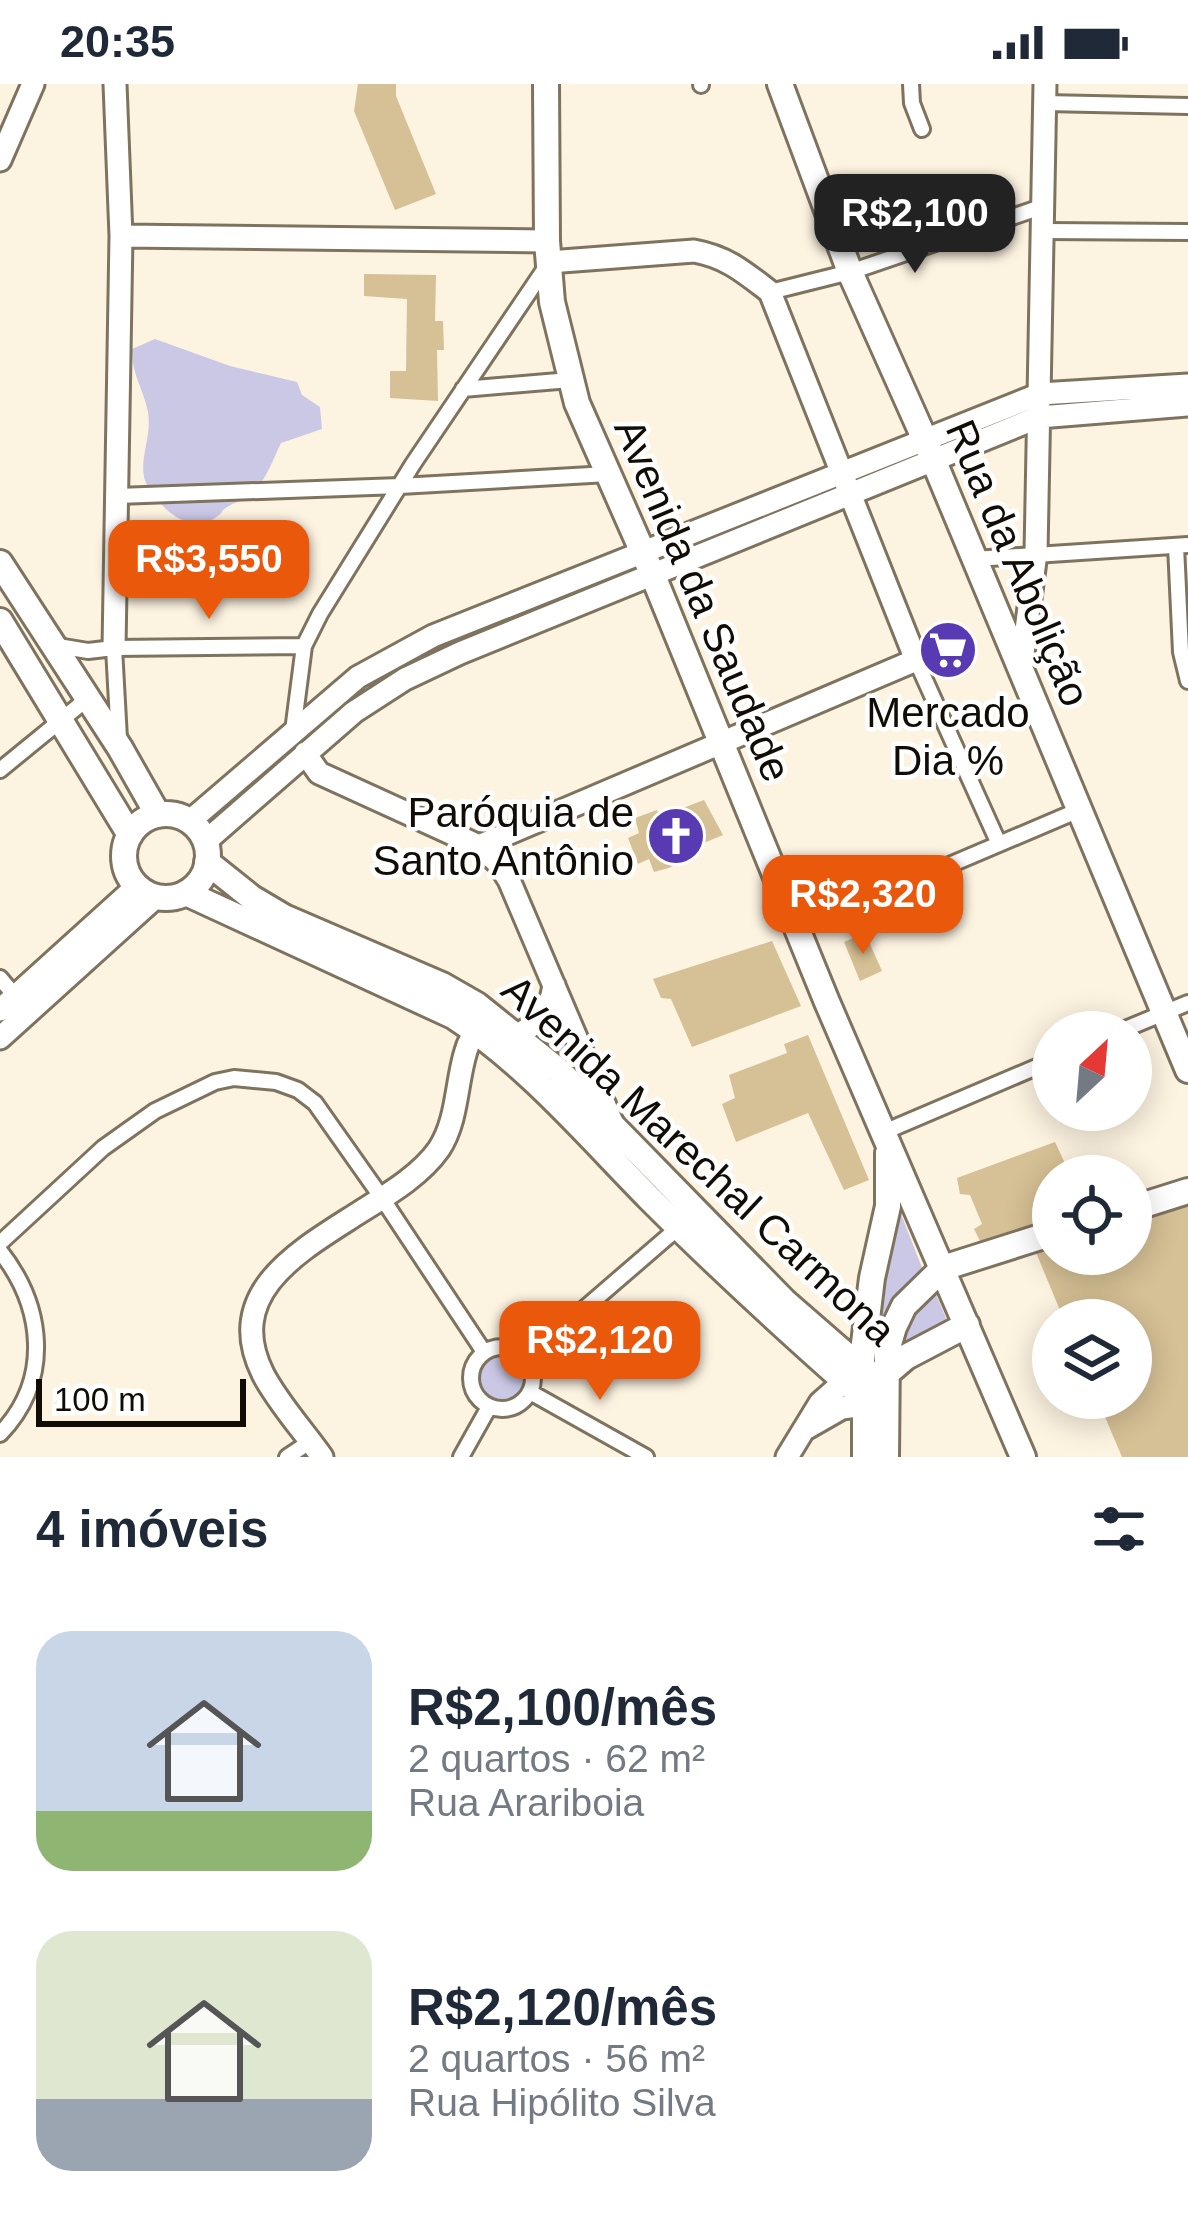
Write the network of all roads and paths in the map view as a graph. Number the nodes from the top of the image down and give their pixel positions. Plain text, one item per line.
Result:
1 (33, 84) edge
2 (116, 84) edge
3 (546, 84) edge
4 (780, 84) edge
5 (911, 84) edge
6 (1045, 94) edge
7 (1188, 106) edge
8 (922, 129) dead end
9 (0, 160) edge
10 (1044, 206) junction
11 (1044, 231) junction
12 (1188, 232) edge
13 (121, 236) junction
14 (548, 252) junction
15 (850, 272) junction
16 (770, 292) junction
17 (571, 380) junction
18 (1188, 385) edge
19 (463, 389) junction
20 (1188, 405) edge
21 (1039, 406) junction
22 (929, 450) junction
23 (608, 473) junction
24 (844, 484) junction
25 (400, 486) junction
26 (117, 496) junction
27 (1182, 545) edge
28 (1035, 557) junction
29 (974, 560) junction
30 (647, 562) junction
31 (0, 563) edge
32 (0, 621) edge
33 (52, 645) junction
34 (304, 646) junction
35 (113, 648) junction
36 (916, 660) junction
37 (1021, 670) junction
38 (1187, 676) edge
39 (87, 699) junction
40 (61, 720) junction
41 (293, 732) junction
42 (722, 742) junction
43 (120, 748) junction
44 (305, 753) junction
45 (0, 770) edge
46 (1079, 810) junction
47 (158, 815) junction
48 (130, 835) junction
49 (201, 841) junction
50 (999, 844) junction
51 (479, 846) junction
52 (146, 892) junction
53 (186, 893) junction
54 (799, 929) junction
55 (0, 978) edge
56 (554, 985) junction
57 (15, 1007) edge
58 (1176, 1008) edge
59 (494, 1032) junction
60 (0, 1038) edge
61 (1032, 1069) edge
62 (1188, 1070) edge
63 (615, 1128) junction
64 (886, 1135) junction
65 (1188, 1191) edge
66 (382, 1198) junction
67 (1152, 1202) edge
68 (679, 1227) junction
69 (1032, 1240) edge
70 (0, 1247) edge
71 (943, 1268) junction
72 (967, 1325) junction
73 (484, 1352) junction
74 (526, 1359) junction
75 (867, 1385) junction
76 (530, 1392) junction
77 (489, 1407) junction
78 (802, 1431) junction
79 (0, 1434) edge
80 (316, 1449) edge
81 (287, 1457) edge
82 (461, 1457) edge
83 (646, 1457) edge
84 (788, 1457) edge
85 (865, 1457) edge
86 (886, 1457) edge
87 (1023, 1457) edge

1 - 9 street
2 - 13 street
3 - 14 main road, Avenida da Saudade
4 - 15 main road, Rua da Abolição
5 - 8 street
6 - 7 street
6 - 10 street
10 - 11 street
10 - 15 street
11 - 12 street
11 - 21 street
13 - 14 street
13 - 26 street
14 - 16 street
14 - 17 main road, Avenida da Saudade
14 - 19 street
15 - 16 street
15 - 22 main road, Rua da Abolição
16 - 24 street
17 - 19 street
17 - 23 main road, Avenida da Saudade
18 - 21 street
19 - 25 street
20 - 21 street
21 - 22 street
21 - 28 street
22 - 24 street
22 - 29 main road, Rua da Abolição
23 - 25 street
23 - 30 main road, Avenida da Saudade
24 - 30 street
24 - 36 street
25 - 26 street
25 - 34 street
26 - 35 street
27 - 28 street
27 - 38 street
28 - 29 street
28 - 37 street
29 - 37 main road, Rua da Abolição
30 - 41 street
30 - 42 main road, Avenida da Saudade
30 - 44 street
31 - 33 main road
32 - 40 main road
33 - 35 street
33 - 39 main road
34 - 35 street
34 - 41 street
35 - 43 street
36 - 42 street
36 - 50 street
37 - 46 main road, Rua da Abolição
39 - 40 street
39 - 43 main road
40 - 45 street
40 - 48 main road
41 - 49 street
42 - 51 street
42 - 54 main road, Avenida da Saudade
43 - 47 main road
44 - 49 street
44 - 51 street
46 - 50 street
46 - 58 main road, Rua da Abolição
47 - 48 main road
47 - 49 main road
48 - 52 main road
49 - 53 main road
49 - 59 main road, Avenida Marechal Carmona
50 - 54 street
51 - 56 street
52 - 53 main road
52 - 57 street
53 - 59 main road, Avenida Marechal Carmona
54 - 64 main road, Avenida da Saudade
55 - 57 street
56 - 59 street
56 - 63 street
57 - 60 street
58 - 62 main road, Rua da Abolição
59 - 63 main road, Avenida Marechal Carmona
59 - 66 street
59 - 68 main road, Avenida Marechal Carmona
61 - 64 street
63 - 75 main road, Avenida Marechal Carmona
64 - 71 main road, Avenida da Saudade
64 - 75 main road
65 - 67 main road
66 - 70 street
66 - 73 street
66 - 80 street
68 - 74 street
68 - 75 main road, Avenida Marechal Carmona
69 - 71 main road
70 - 79 street
71 - 72 main road, Avenida da Saudade
71 - 75 main road
72 - 75 main road
72 - 87 main road, Avenida da Saudade
73 - 74 street
73 - 77 street
74 - 76 street
75 - 78 street
75 - 78 street
75 - 85 main road
75 - 86 main road
76 - 77 street
76 - 83 street
77 - 82 street
78 - 84 street
80 - 81 street

